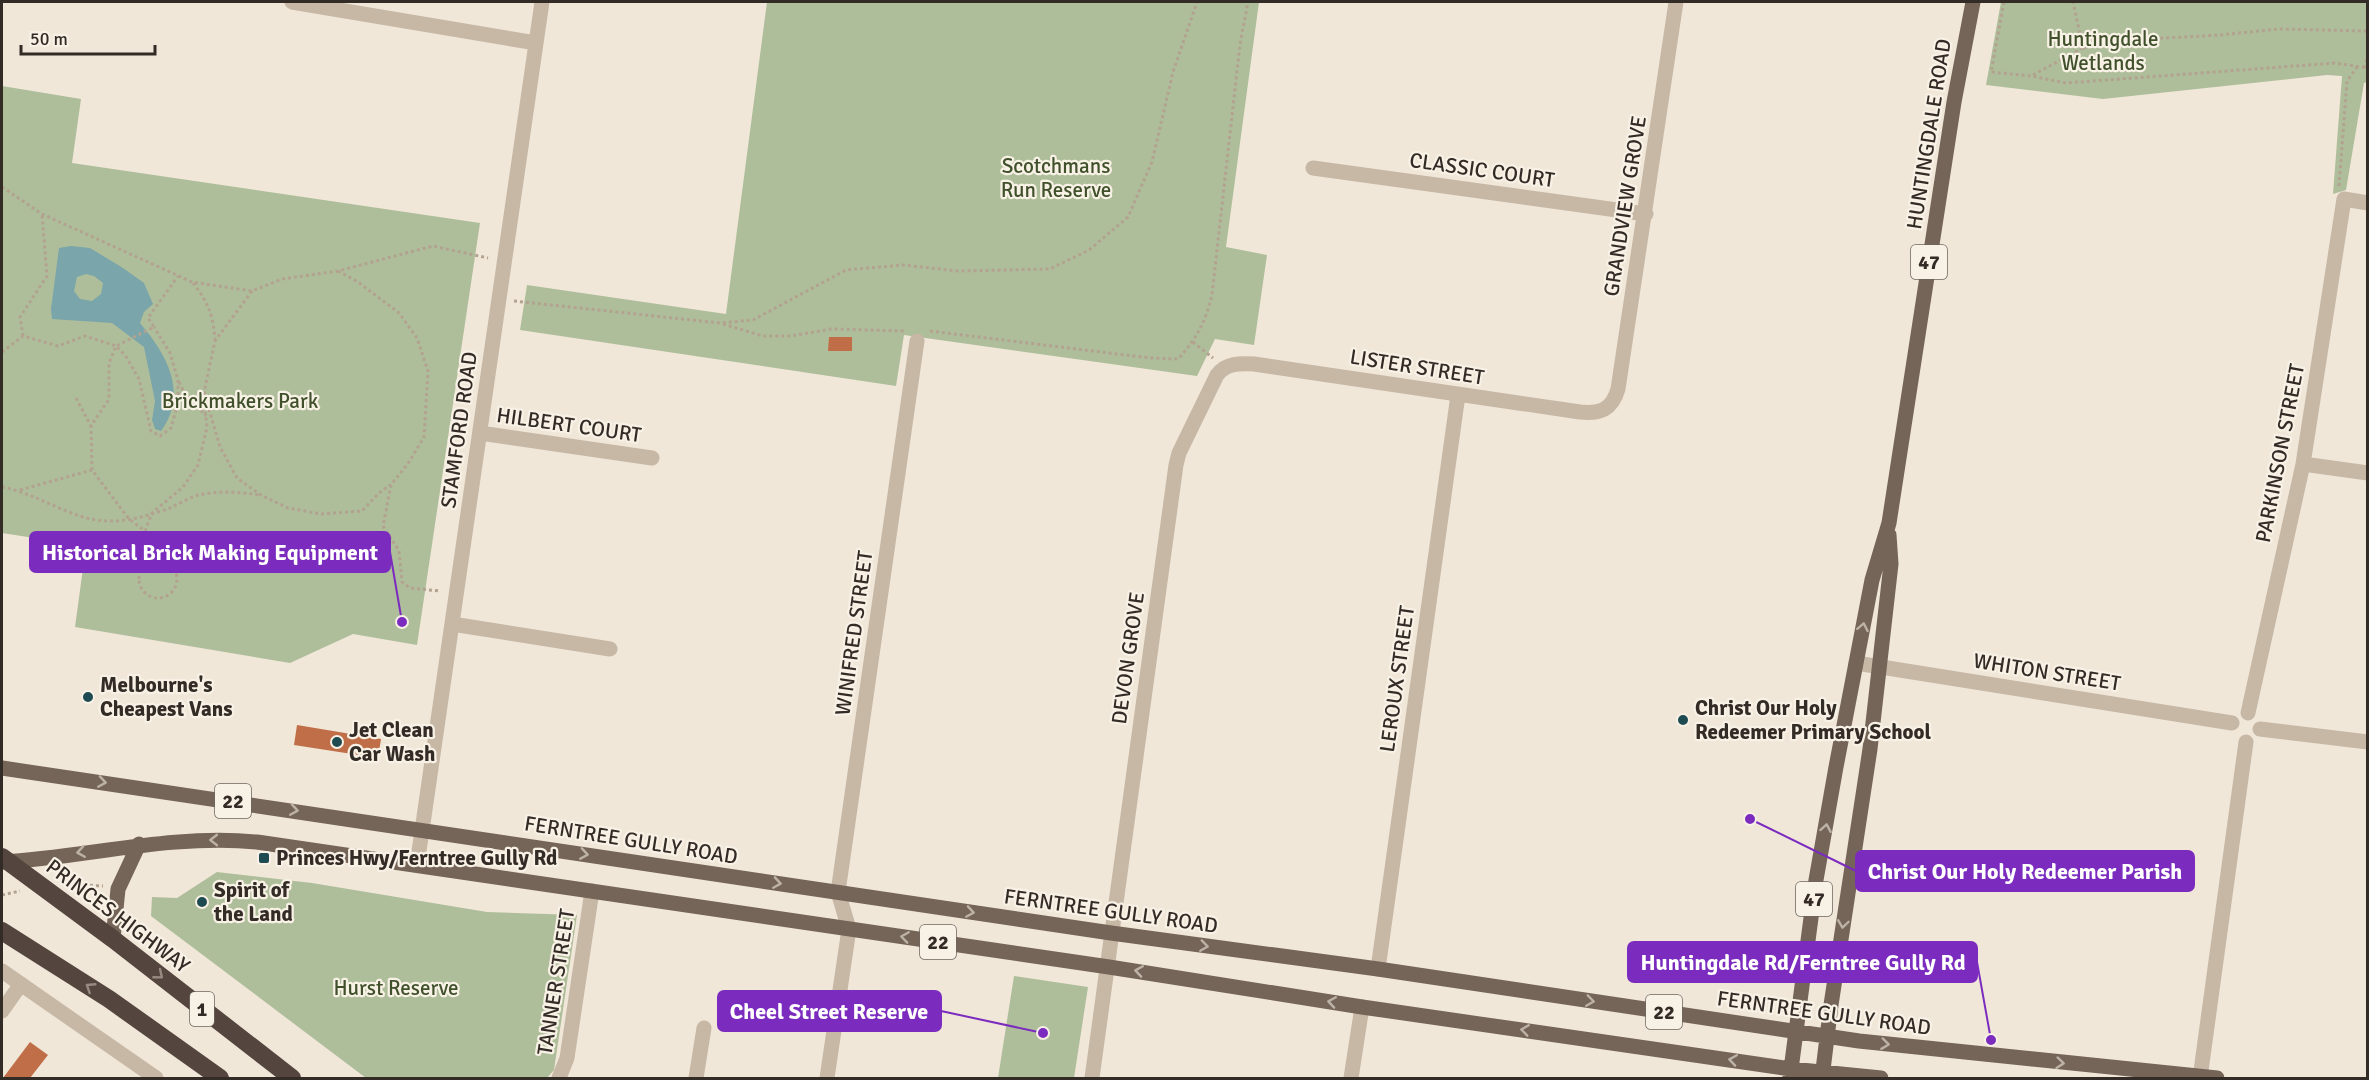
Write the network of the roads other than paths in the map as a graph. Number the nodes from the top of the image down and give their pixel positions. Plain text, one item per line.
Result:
1 (292, 2) edge
2 (542, 2) edge
3 (1676, 2) edge
4 (1973, 2) edge
5 (536, 43) junction
6 (1313, 168) dead end
7 (2367, 203) edge
8 (1646, 214) junction
9 (916, 334) road end
10 (1225, 367) joint
11 (1458, 395) junction
12 (1604, 411) joint
13 (480, 433) junction
14 (652, 458) dead end
15 (2303, 464) junction
16 (2367, 473) edge
17 (1889, 523) junction
18 (452, 624) junction
19 (610, 649) dead end
20 (1856, 663) junction
21 (1879, 667) junction
22 (2248, 713) junction
23 (2232, 723) junction
24 (2260, 729) junction
25 (2246, 742) junction
26 (2367, 742) edge
27 (2, 768) edge
28 (422, 830) junction
29 (139, 844) junction
30 (4, 860) edge
31 (417, 865) junction
32 (591, 891) junction
33 (838, 892) junction
34 (849, 929) junction
35 (2, 931) edge
36 (1111, 933) junction
37 (113, 939) junction
38 (1109, 967) junction
39 (1378, 969) junction
40 (2, 971) edge
41 (21, 984) junction
42 (1362, 1007) junction
43 (2, 1011) edge
44 (704, 1028) dead end
45 (1795, 1032) junction
46 (1827, 1035) junction
47 (1791, 1074) edge
48 (1822, 1076) edge
49 (156, 1078) edge
50 (220, 1078) edge
51 (292, 1078) edge
52 (559, 1078) edge
53 (696, 1078) edge
54 (827, 1078) edge
55 (1092, 1078) edge
56 (1351, 1078) edge
57 (1881, 1078) edge
58 (2200, 1078) edge
59 (2217, 1078) edge

1 - 5 street
2 - 5 street, STAMFORD ROAD
3 - 8 street, GRANDVIEW GROVE
4 - 17 main road, HUNTINGDALE ROAD / 47
5 - 13 street, STAMFORD ROAD
6 - 8 street, CLASSIC COURT
7 - 15 street, PARKINSON STREET
8 - 12 street, GRANDVIEW GROVE
9 - 33 street, WINIFRED STREET
10 - 11 street, LISTER STREET
10 - 36 street, DEVON GROVE
11 - 12 street, LISTER STREET
11 - 39 street, LEROUX STREET
13 - 14 street, HILBERT COURT
13 - 18 street, STAMFORD ROAD
15 - 16 street
15 - 22 street, PARKINSON STREET
20 -> 17 main road, HUNTINGDALE ROAD / 47
17 - 21 main road, HUNTINGDALE ROAD / 47
18 - 19 street
18 - 28 street, STAMFORD ROAD
20 - 21 street, WHITON STREET
45 -> 20 main road, HUNTINGDALE ROAD / 47
21 - 23 street, WHITON STREET
21 -> 46 main road, HUNTINGDALE ROAD / 47
22 - 23 street
22 - 24 street
23 - 25 street
24 - 25 street
24 - 26 street
25 - 58 street
27 -> 28 main road, FERNTREE GULLY ROAD / 22
28 - 31 street, STAMFORD ROAD
28 -> 33 main road, FERNTREE GULLY ROAD / 22
29 -> 30 main road, 22
31 -> 29 main road, 22
29 - 37 main road
30 - 37 highway, PRINCES HIGHWAY / 1
31 - 32 main road, 22
32 - 34 main road, 22
32 - 52 street, TANNER STREET
33 - 34 street, WINIFRED STREET
33 -> 36 main road, FERNTREE GULLY ROAD / 22
38 -> 34 main road, 22
34 - 54 street
50 -> 35 highway, 1
36 - 38 street, DEVON GROVE
36 -> 39 main road, FERNTREE GULLY ROAD / 22
37 -> 51 highway, PRINCES HIGHWAY / 1
42 -> 38 main road, 22
38 - 55 street, DEVON GROVE
39 -> 45 main road, FERNTREE GULLY ROAD / 22
40 - 41 street
41 - 43 street
41 - 49 street
47 -> 42 main road, 22
42 - 56 street
44 - 53 street
45 - 46 main road, FERNTREE GULLY ROAD / 22
45 - 47 main road, HUNTINGDALE ROAD / 47
46 - 48 main road, HUNTINGDALE ROAD / 47
46 -> 58 main road, FERNTREE GULLY ROAD / 22
47 - 48 main road, 22
48 - 57 main road, 22
58 - 59 main road, FERNTREE GULLY ROAD / 22

